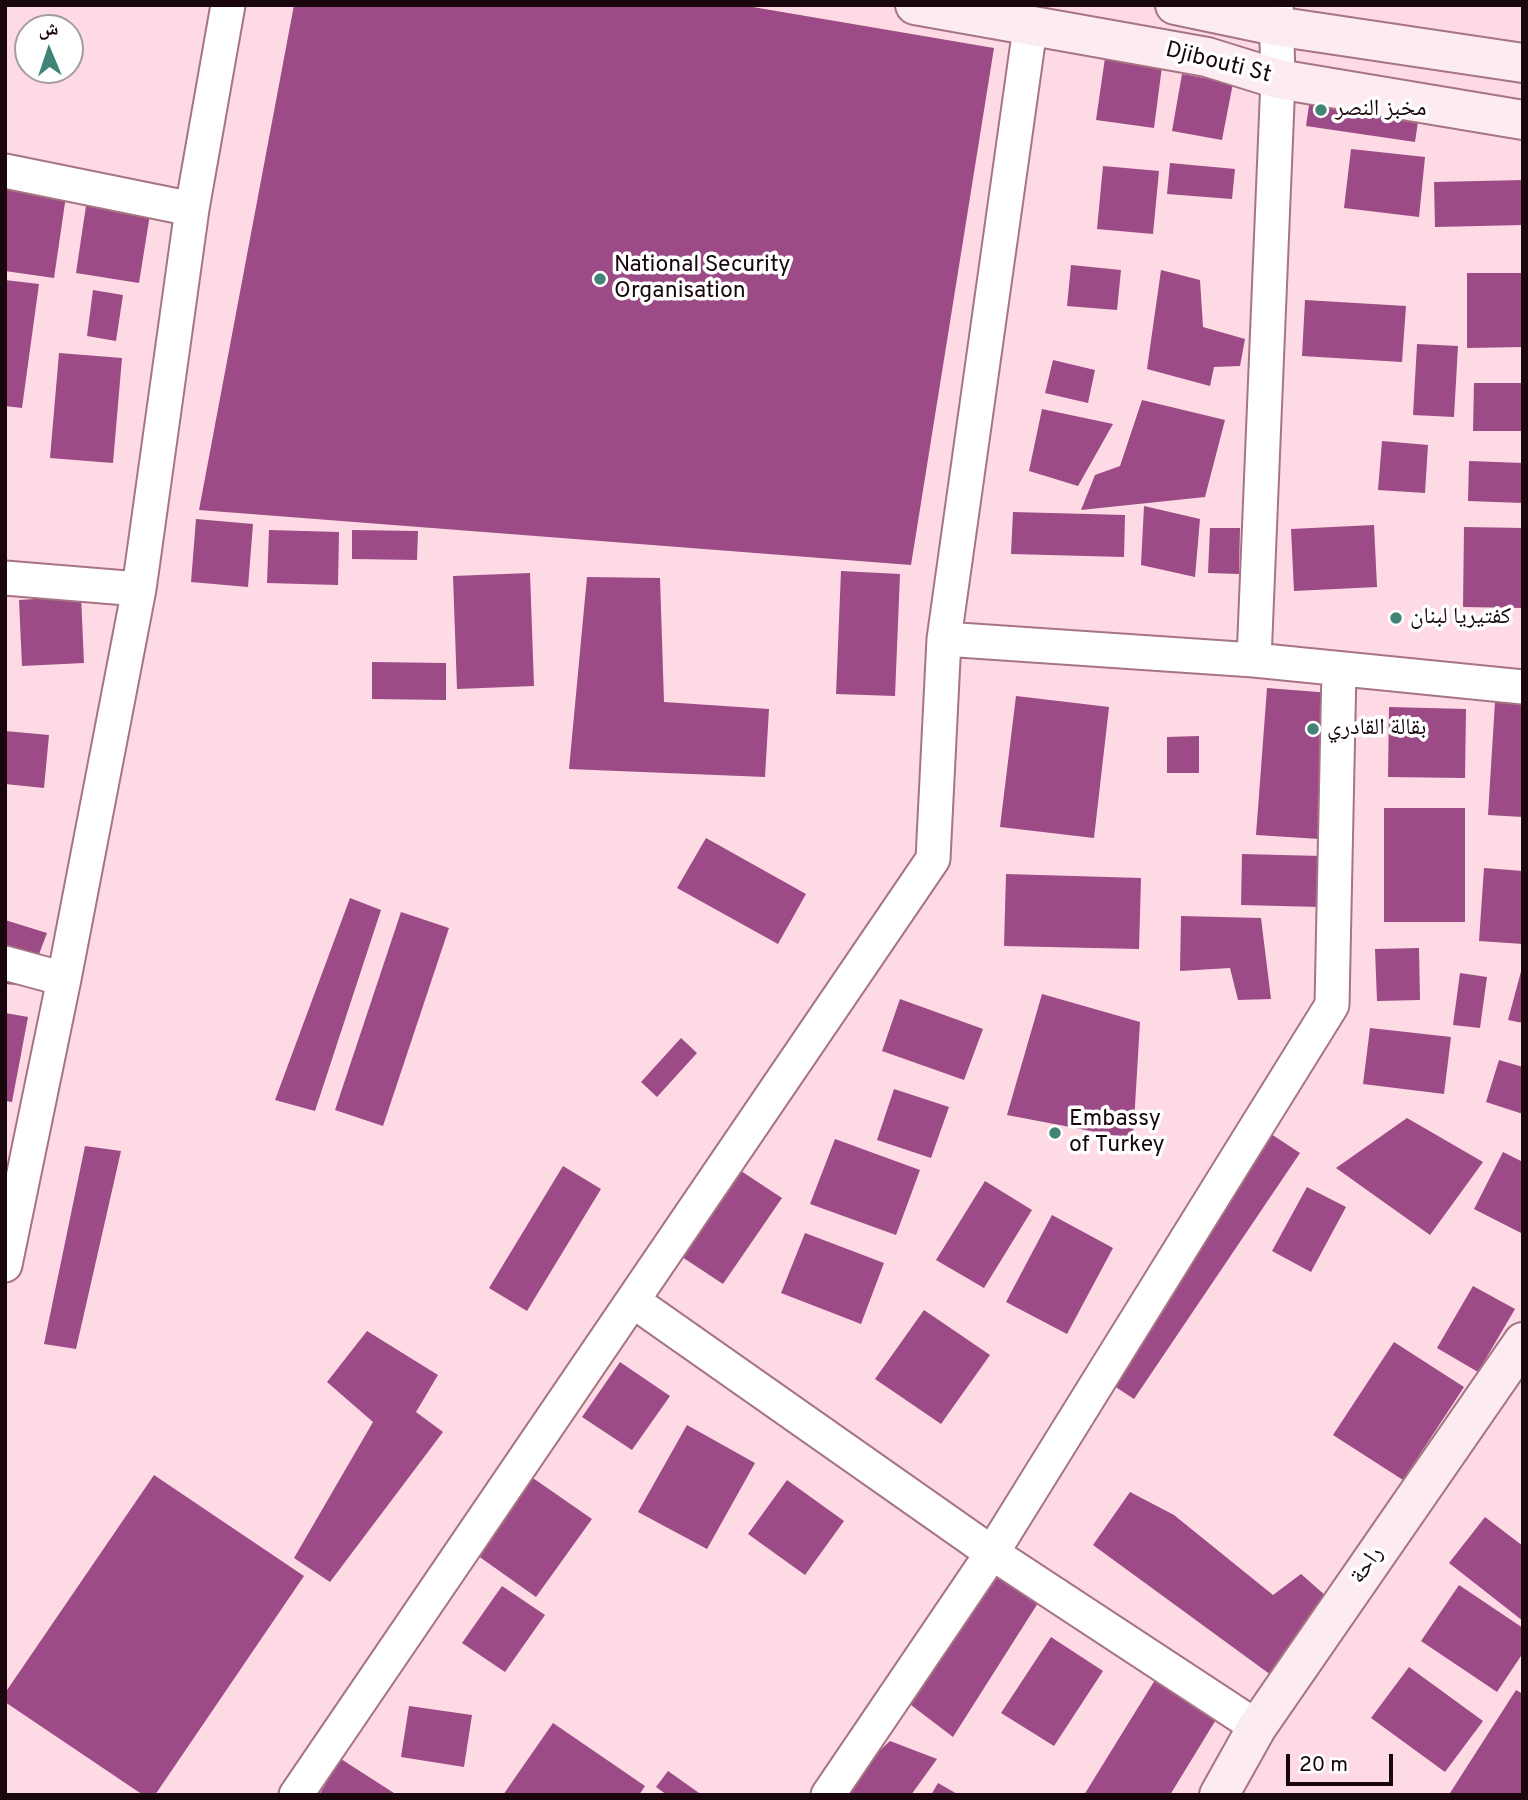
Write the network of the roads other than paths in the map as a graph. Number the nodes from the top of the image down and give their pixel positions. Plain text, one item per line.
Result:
1 (228, 5) edge
2 (915, 5) edge
3 (1175, 5) edge
4 (1276, 15) edge
5 (1030, 28) junction
6 (1523, 63) edge
7 (1279, 79) junction
8 (1523, 120) edge
9 (5, 171) edge
10 (192, 209) junction
11 (5, 578) edge
12 (139, 589) junction
13 (944, 639) junction
14 (1254, 660) junction
15 (1339, 669) junction
16 (1523, 687) edge
17 (5, 962) edge
18 (64, 979) junction
19 (12, 1193) edge
20 (5, 1265) edge
21 (633, 1301) junction
22 (1523, 1342) edge
23 (992, 1553) junction
24 (1257, 1727) junction
25 (296, 1795) edge
26 (828, 1795) edge
27 (1219, 1795) edge

1 - 10 street
2 - 5 street, Djibouti St
3 - 4 street, Djibouti St
4 - 6 street, Djibouti St
4 - 7 street
5 - 7 street, Djibouti St
5 - 13 street
7 - 8 street, Djibouti St
7 - 14 street
9 - 10 street
10 - 12 street
11 - 12 street
12 - 18 street
13 - 14 street
13 - 21 street
14 - 15 street
15 - 16 street
15 - 23 street
17 - 18 street
18 - 19 street
19 - 20 street
21 - 23 street
21 - 25 street
22 - 24 street, راحة
23 - 24 street
23 - 26 street
24 - 27 street, راحة

